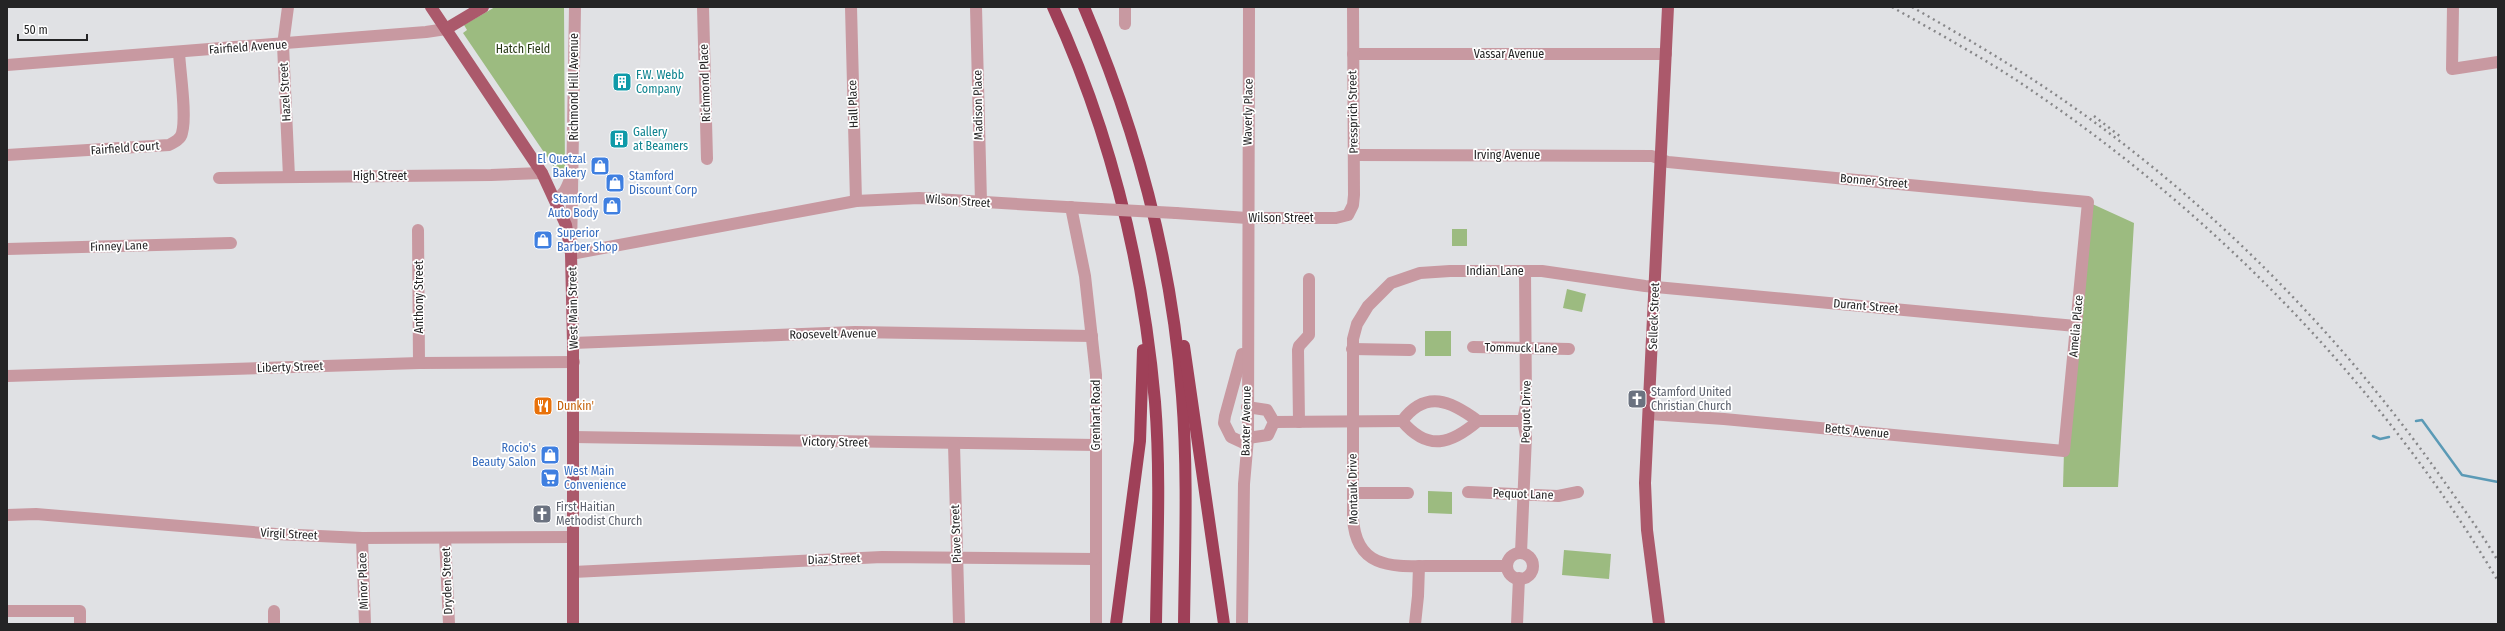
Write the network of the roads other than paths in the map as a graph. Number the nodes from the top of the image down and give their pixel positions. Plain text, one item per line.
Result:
1 (288, 7) edge
2 (431, 7) edge
3 (483, 7) edge
4 (575, 7) edge
5 (703, 7) edge
6 (851, 7) edge
7 (976, 7) edge
8 (1053, 7) edge
9 (1084, 7) edge
10 (1125, 7) edge
11 (1249, 7) edge
12 (1353, 7) edge
13 (1668, 7) edge
14 (2453, 7) edge
15 (1125, 24) dead end
16 (446, 28) junction
17 (283, 44) junction
18 (179, 52) junction
19 (1352, 54) junction
20 (1666, 54) junction
21 (2498, 62) edge
22 (7, 65) edge
23 (7, 155) edge
24 (1354, 155) junction
25 (707, 159) dead end
26 (1660, 160) junction
27 (574, 167) junction
28 (542, 173) junction
29 (289, 177) junction
30 (219, 178) dead end
31 (556, 199) junction
32 (856, 200) junction
33 (981, 202) junction
34 (2088, 202) joint
35 (1072, 207) junction
36 (1348, 215) joint
37 (1247, 218) junction
38 (418, 230) dead end
39 (231, 243) dead end
40 (7, 249) edge
41 (571, 254) junction
42 (1164, 263) junction
43 (1525, 271) junction
44 (1309, 279) dead end
45 (1655, 287) junction
46 (1143, 304) junction
47 (1247, 320) junction
48 (1357, 324) joint
49 (2076, 326) junction
50 (1092, 336) junction
51 (573, 343) junction
52 (1473, 347) dead end
53 (1526, 348) junction
54 (1352, 349) junction
55 (1569, 349) dead end
56 (1410, 350) dead end
57 (574, 362) junction
58 (419, 363) junction
59 (7, 376) edge
60 (1247, 407) junction
61 (1649, 414) junction
62 (1478, 420) junction
63 (1402, 421) junction
64 (1523, 421) junction
65 (1274, 422) junction
66 (1299, 422) junction
67 (1352, 422) junction
68 (573, 437) junction
69 (1247, 441) junction
70 (954, 444) junction
71 (1096, 445) junction
72 (2064, 451) joint
73 (1468, 492) dead end
74 (1578, 492) dead end
75 (1353, 493) junction
76 (1408, 493) dead end
77 (1523, 494) junction
78 (7, 515) edge
79 (572, 537) junction
80 (362, 538) junction
81 (445, 538) junction
82 (1520, 553) junction
83 (957, 558) junction
84 (1095, 560) junction
85 (1419, 566) junction
86 (1507, 566) junction
87 (573, 572) junction
88 (1519, 578) junction
89 (7, 611) edge
90 (274, 611) dead end
91 (80, 624) edge
92 (274, 624) edge
93 (365, 624) edge
94 (449, 624) edge
95 (573, 624) edge
96 (959, 624) edge
97 (1096, 624) edge
98 (1116, 624) edge
99 (1156, 624) edge
100 (1184, 624) edge
101 (1224, 624) edge
102 (1242, 624) edge
103 (1415, 624) edge
104 (1517, 624) edge
105 (1659, 624) edge

1 - 17 street, Hazel Street
2 - 16 main road, West Main Street
3 - 16 main road, Fairfield Avenue
4 - 27 street, Richmond Hill Avenue
5 - 25 street, Richmond Place
6 - 32 street, Hall Place
7 - 33 street, Madison Place
8 - 46 highway
9 - 42 highway
10 - 15 street
11 - 37 street, Waverly Place
12 - 19 street, Pressprich Street
13 - 20 main road, Selleck Street
14 - 21 street
16 - 17 street, Fairfield Avenue
16 - 28 main road, West Main Street
17 - 18 street, Fairfield Avenue
17 - 29 street, Hazel Street
18 - 22 street, Fairfield Avenue
18 - 23 street, Fairfield Court
19 - 20 street, Vassar Avenue
19 - 24 street, Pressprich Street
20 - 26 main road, Selleck Street
24 - 26 street, Irving Avenue
24 - 36 street, Pressprich Street
26 - 34 street, Bonner Street
26 - 45 main road, Selleck Street
27 - 31 street, Richmond Hill Avenue
27 - 41 street, Richmond Hill Avenue
28 - 29 street, High Street
28 - 31 main road, West Main Street
29 - 30 street, High Street
31 - 41 main road, West Main Street
32 - 33 street, Wilson Street
32 - 41 street, Wilson Street
33 - 35 street, Wilson Street
34 - 49 street, Amelia Place
35 - 37 street, Wilson Street, bridge
35 - 50 street, Grenhart Road
36 - 37 street, Wilson Street
37 - 47 street, Baxter Avenue
38 - 58 street, Anthony Street
39 - 40 street, Finney Lane
41 - 51 main road, West Main Street
42 - 100 highway
42 - 101 highway
43 - 45 street, Indian Lane
43 - 48 street, Indian Lane
43 - 53 street, Pequot Drive
44 - 66 street
45 - 49 street, Durant Street
45 - 61 main road, Selleck Street
46 - 98 highway
46 - 99 highway
47 - 60 street, Baxter Avenue
47 - 69 street
48 - 54 street, Montauk Drive
49 - 72 street, Amelia Place
50 - 51 street, Roosevelt Avenue
50 - 71 street, Grenhart Road
51 - 57 main road, West Main Street
52 - 53 street, Tommuck Lane
53 - 55 street, Tommuck Lane
53 - 64 street, Pequot Drive
54 - 56 street
54 - 67 street, Montauk Drive
57 - 58 street, Liberty Street
57 - 68 main road, West Main Street
58 - 59 street, Liberty Street
60 - 65 street
60 - 69 street, Baxter Avenue
61 - 72 street, Betts Avenue
61 - 105 main road, Selleck Street
62 - 63 street
62 - 63 street
62 - 64 street
63 - 67 street
64 - 77 street, Pequot Drive
65 - 66 street
65 - 69 street
66 - 67 street
67 - 75 street, Montauk Drive
68 - 70 street, Victory Street
68 - 79 main road, West Main Street
69 - 102 street, Baxter Avenue
70 - 71 street, Victory Street
70 - 83 street, Piave Street
71 - 84 street, Grenhart Road
73 - 77 street, Pequot Lane
74 - 77 street, Pequot Lane
75 - 76 street
75 - 85 street, Montauk Drive
77 - 82 street, Pequot Drive
78 - 80 street, Virgil Street
79 - 81 street, Virgil Street
79 - 87 main road, West Main Street
80 - 81 street, Virgil Street
80 - 93 street, Minor Place
81 - 94 street, Dryden Street
82 - 86 street
82 - 88 street
83 - 84 street, Diaz Street
83 - 87 street, Diaz Street
83 - 96 street, Piave Street
84 - 97 street, Grenhart Road
85 - 86 street, Montauk Drive
85 - 103 street
86 - 88 street
87 - 95 main road, West Main Street
88 - 104 street
89 - 91 street
90 - 92 street

